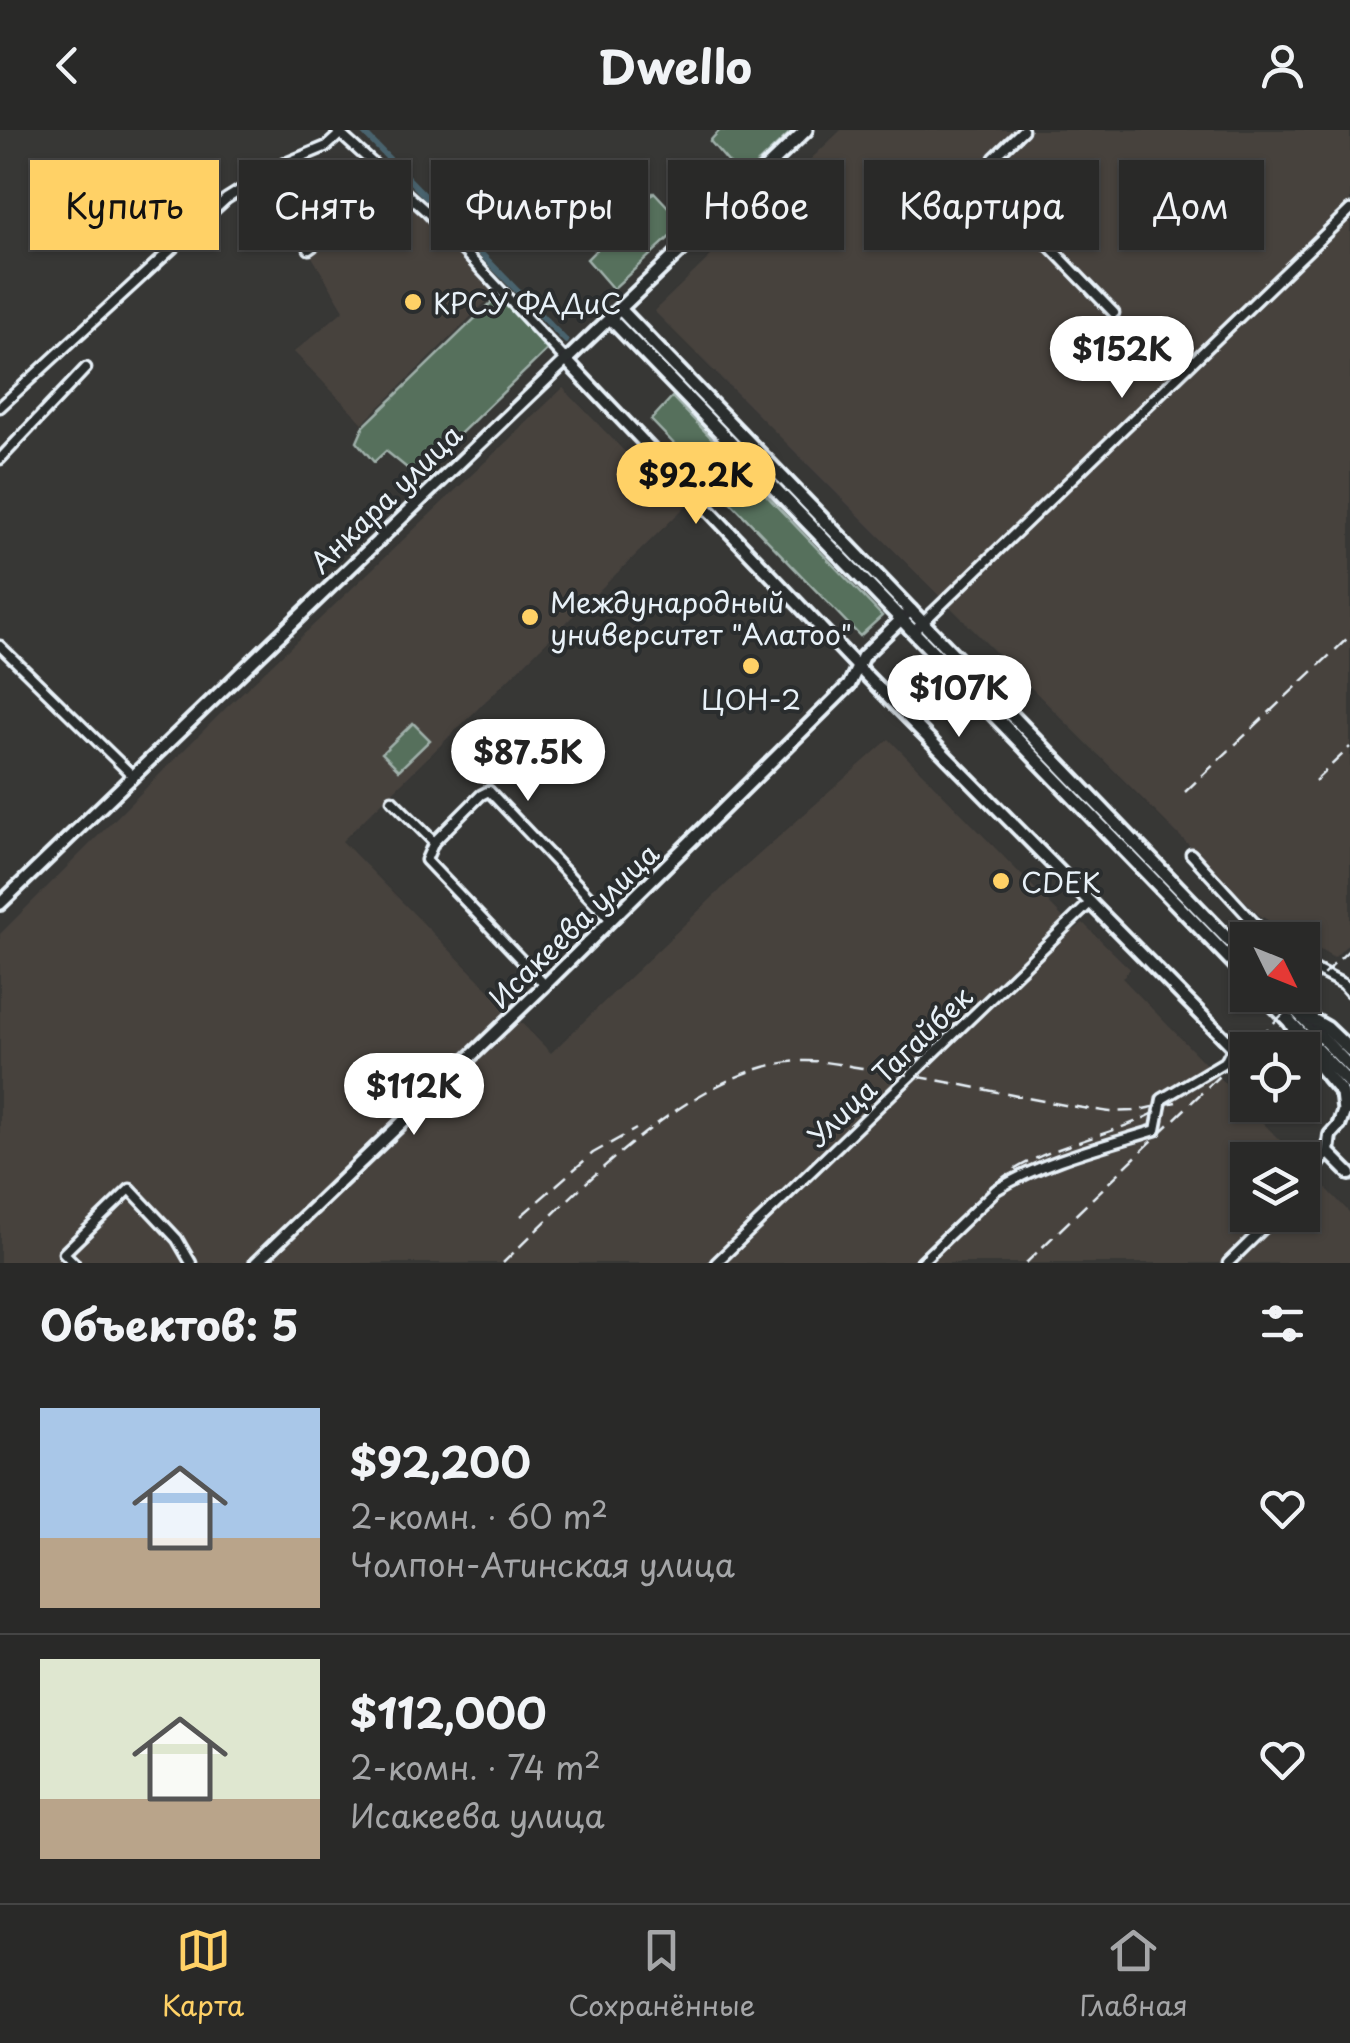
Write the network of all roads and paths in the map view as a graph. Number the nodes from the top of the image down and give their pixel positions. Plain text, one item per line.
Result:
1 (806, 130) edge
2 (1024, 130) edge
3 (338, 132) edge
4 (994, 158) dead end
5 (369, 160) edge
6 (411, 198) edge
7 (1350, 210) edge
8 (1052, 250) edge
9 (615, 314) junction
10 (1114, 314) dead end
11 (565, 359) junction
12 (86, 368) dead end
13 (0, 407) edge
14 (0, 459) edge
15 (781, 486) junction
16 (912, 610) junction
17 (901, 620) junction
18 (923, 622) junction
19 (913, 632) junction
20 (0, 646) edge
21 (864, 657) junction
22 (1050, 764) junction
23 (133, 776) junction
24 (392, 800) dead end
25 (434, 842) junction
26 (1191, 854) dead end
27 (1092, 902) junction
28 (0, 904) edge
29 (611, 920) junction
30 (1253, 922) edge
31 (1230, 942) edge
32 (1230, 959) edge
33 (1320, 972) edge
34 (545, 985) junction
35 (1350, 992) edge
36 (1286, 1012) edge
37 (1290, 1012) edge
38 (1293, 1017) junction
39 (1230, 1044) edge
40 (1350, 1050) edge
41 (1230, 1053) edge
42 (1350, 1067) edge
43 (1350, 1084) edge
44 (1339, 1126) edge
45 (1328, 1152) junction
46 (1320, 1163) edge
47 (1350, 1174) edge
48 (1259, 1232) edge
49 (74, 1263) edge
50 (191, 1263) edge
51 (256, 1263) edge
52 (716, 1263) edge
53 (920, 1263) edge
54 (1228, 1263) edge

1 - 9 main road, Анкара улица
2 - 4 street
3 - 5 street
3 - 13 street
6 - 11 street
7 - 18 street
8 - 10 street
9 - 11 street, Анкара улица
9 - 15 main road
11 - 21 street
11 - 23 street, Анкара улица
12 - 14 street
15 - 16 main road
15 - 17 main road
16 - 17 street, Исакеева улица
16 - 18 main road
17 - 19 main road
17 - 21 street, Исакеева улица
18 - 19 street
18 - 22 main road
19 - 22 main road
20 - 23 street
21 - 27 street
21 - 29 street, Исакеева улица
22 - 31 main road
22 - 32 main road
23 - 28 street, Анкара улица
24 - 25 street
25 - 29 street
25 - 34 street
26 - 30 street
27 - 39 street
27 - 52 street, Улица Тагайбек
29 - 34 street, Исакеева улица
33 - 35 street
34 - 51 street, Исакеева улица
36 - 38 main road
37 - 38 main road
38 - 40 main road
38 - 42 main road
38 - 43 main road
38 - 44 main road
41 - 53 street
44 - 45 street
45 - 46 street
45 - 47 street
48 - 54 street
49 - 50 street

